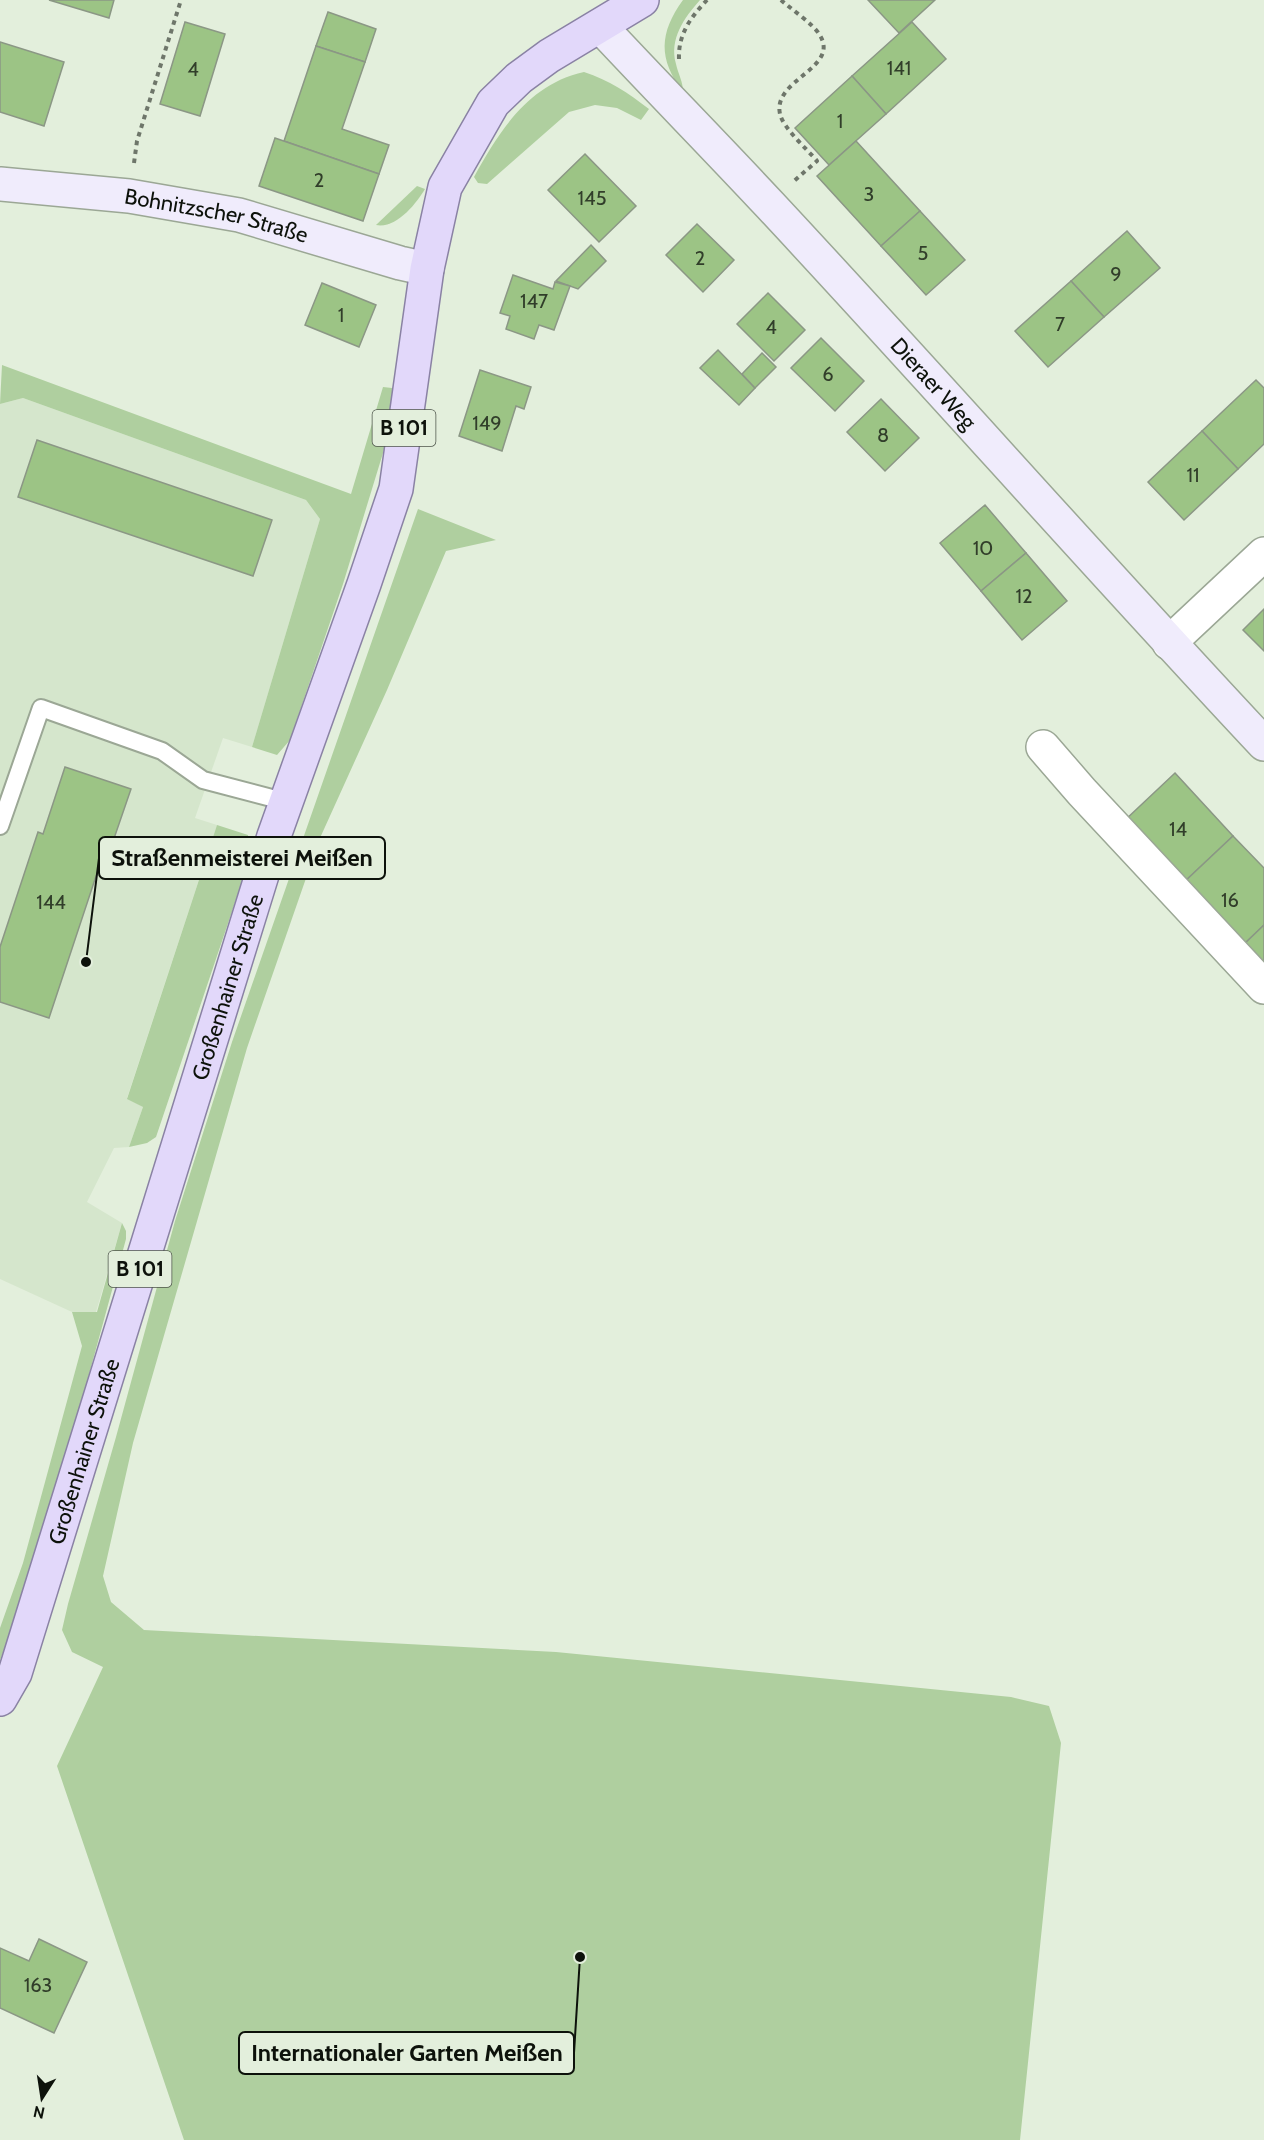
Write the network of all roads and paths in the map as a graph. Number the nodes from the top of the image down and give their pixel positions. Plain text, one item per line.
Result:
1 (181, 0) edge
2 (642, 0) edge
3 (707, 0) edge
4 (781, 0) edge
5 (600, 26) junction
6 (679, 66) dead end
7 (0, 184) edge
8 (129, 196) junction
9 (768, 203) junction
10 (427, 269) junction
11 (1264, 554) edge
12 (1169, 643) junction
13 (1264, 744) edge
14 (1043, 747) dead end
15 (287, 802) junction
16 (0, 826) edge
17 (1264, 987) edge
18 (0, 1699) edge

1 - 8 path
2 - 5 main road, B 101
3 - 6 path
4 - 9 path
5 - 9 main road, Dieraer Weg
5 - 10 main road, B 101
7 - 8 main road, Bohnitzscher Straße
8 - 10 main road, Bohnitzscher Straße
9 - 12 main road, Dieraer Weg
10 - 15 main road, Großenhainer Straße / B 101
11 - 12 street
12 - 13 main road, Dieraer Weg
14 - 17 street
15 - 16 lane
15 - 18 main road, Großenhainer Straße / B 101

